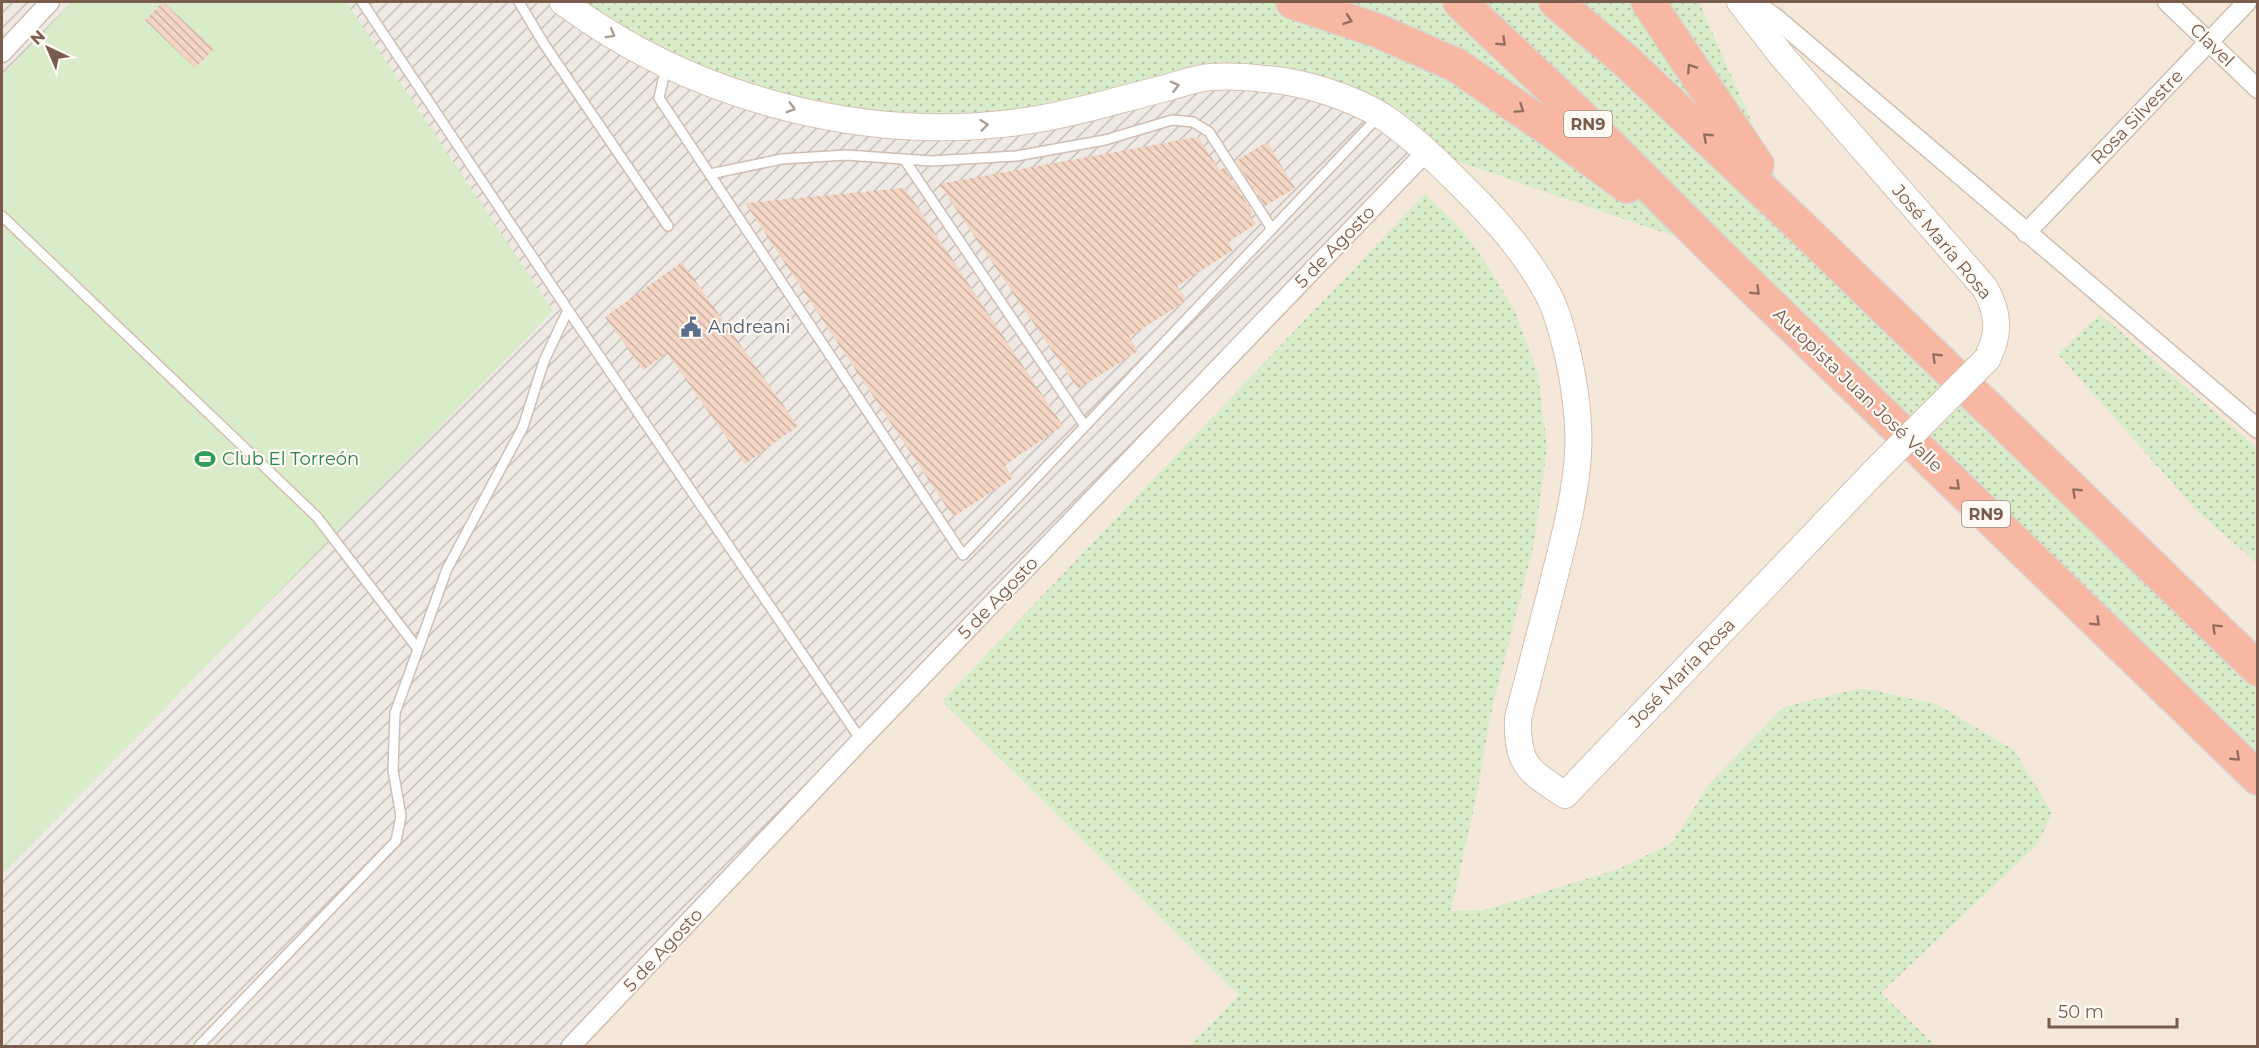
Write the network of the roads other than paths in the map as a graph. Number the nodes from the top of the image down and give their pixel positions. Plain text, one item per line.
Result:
1 (50, 2) edge
2 (362, 2) edge
3 (519, 2) edge
4 (563, 2) edge
5 (1293, 2) edge
6 (1460, 2) edge
7 (1556, 2) edge
8 (1648, 2) edge
9 (1740, 2) edge
10 (1753, 2) edge
11 (2167, 2) edge
12 (2247, 2) edge
13 (2209, 42) junction
14 (2, 53) edge
15 (667, 66) junction
16 (2258, 89) edge
17 (1380, 115) junction
18 (1427, 151) junction
19 (904, 159) junction
20 (710, 174) junction
21 (2, 216) edge
22 (1796, 221) junction
23 (668, 226) dead end
24 (1272, 229) junction
25 (2026, 233) junction
26 (1714, 250) junction
27 (568, 309) junction
28 (1085, 426) junction
29 (2258, 429) edge
30 (418, 649) junction
31 (2258, 669) edge
32 (861, 740) junction
33 (2258, 778) edge
34 (199, 1047) edge
35 (571, 1047) edge

1 - 14 street
2 - 27 lane
3 - 23 lane
4 -> 15 main road
5 -> 26 highway
6 -> 26 highway, Autopista Juan José Valle / RN9
22 -> 7 highway
22 -> 8 highway
9 - 18 main road, José María Rosa, bridge
10 - 25 street
11 - 13 street, Clavel
12 - 13 street, Rosa Silvestre
13 - 16 street, Clavel
13 - 25 street, Rosa Silvestre
15 -> 17 main road
15 - 20 lane
17 - 18 main road
17 - 24 lane
18 - 32 street, 5 de Agosto
19 - 20 lane
19 - 24 lane
19 - 28 lane
20 - 28 lane
21 - 30 lane
31 -> 22 highway
24 - 28 lane
25 - 29 street
26 -> 33 highway, Autopista Juan José Valle / RN9
27 - 30 lane
27 - 32 lane
30 - 34 lane
32 - 35 street, 5 de Agosto

